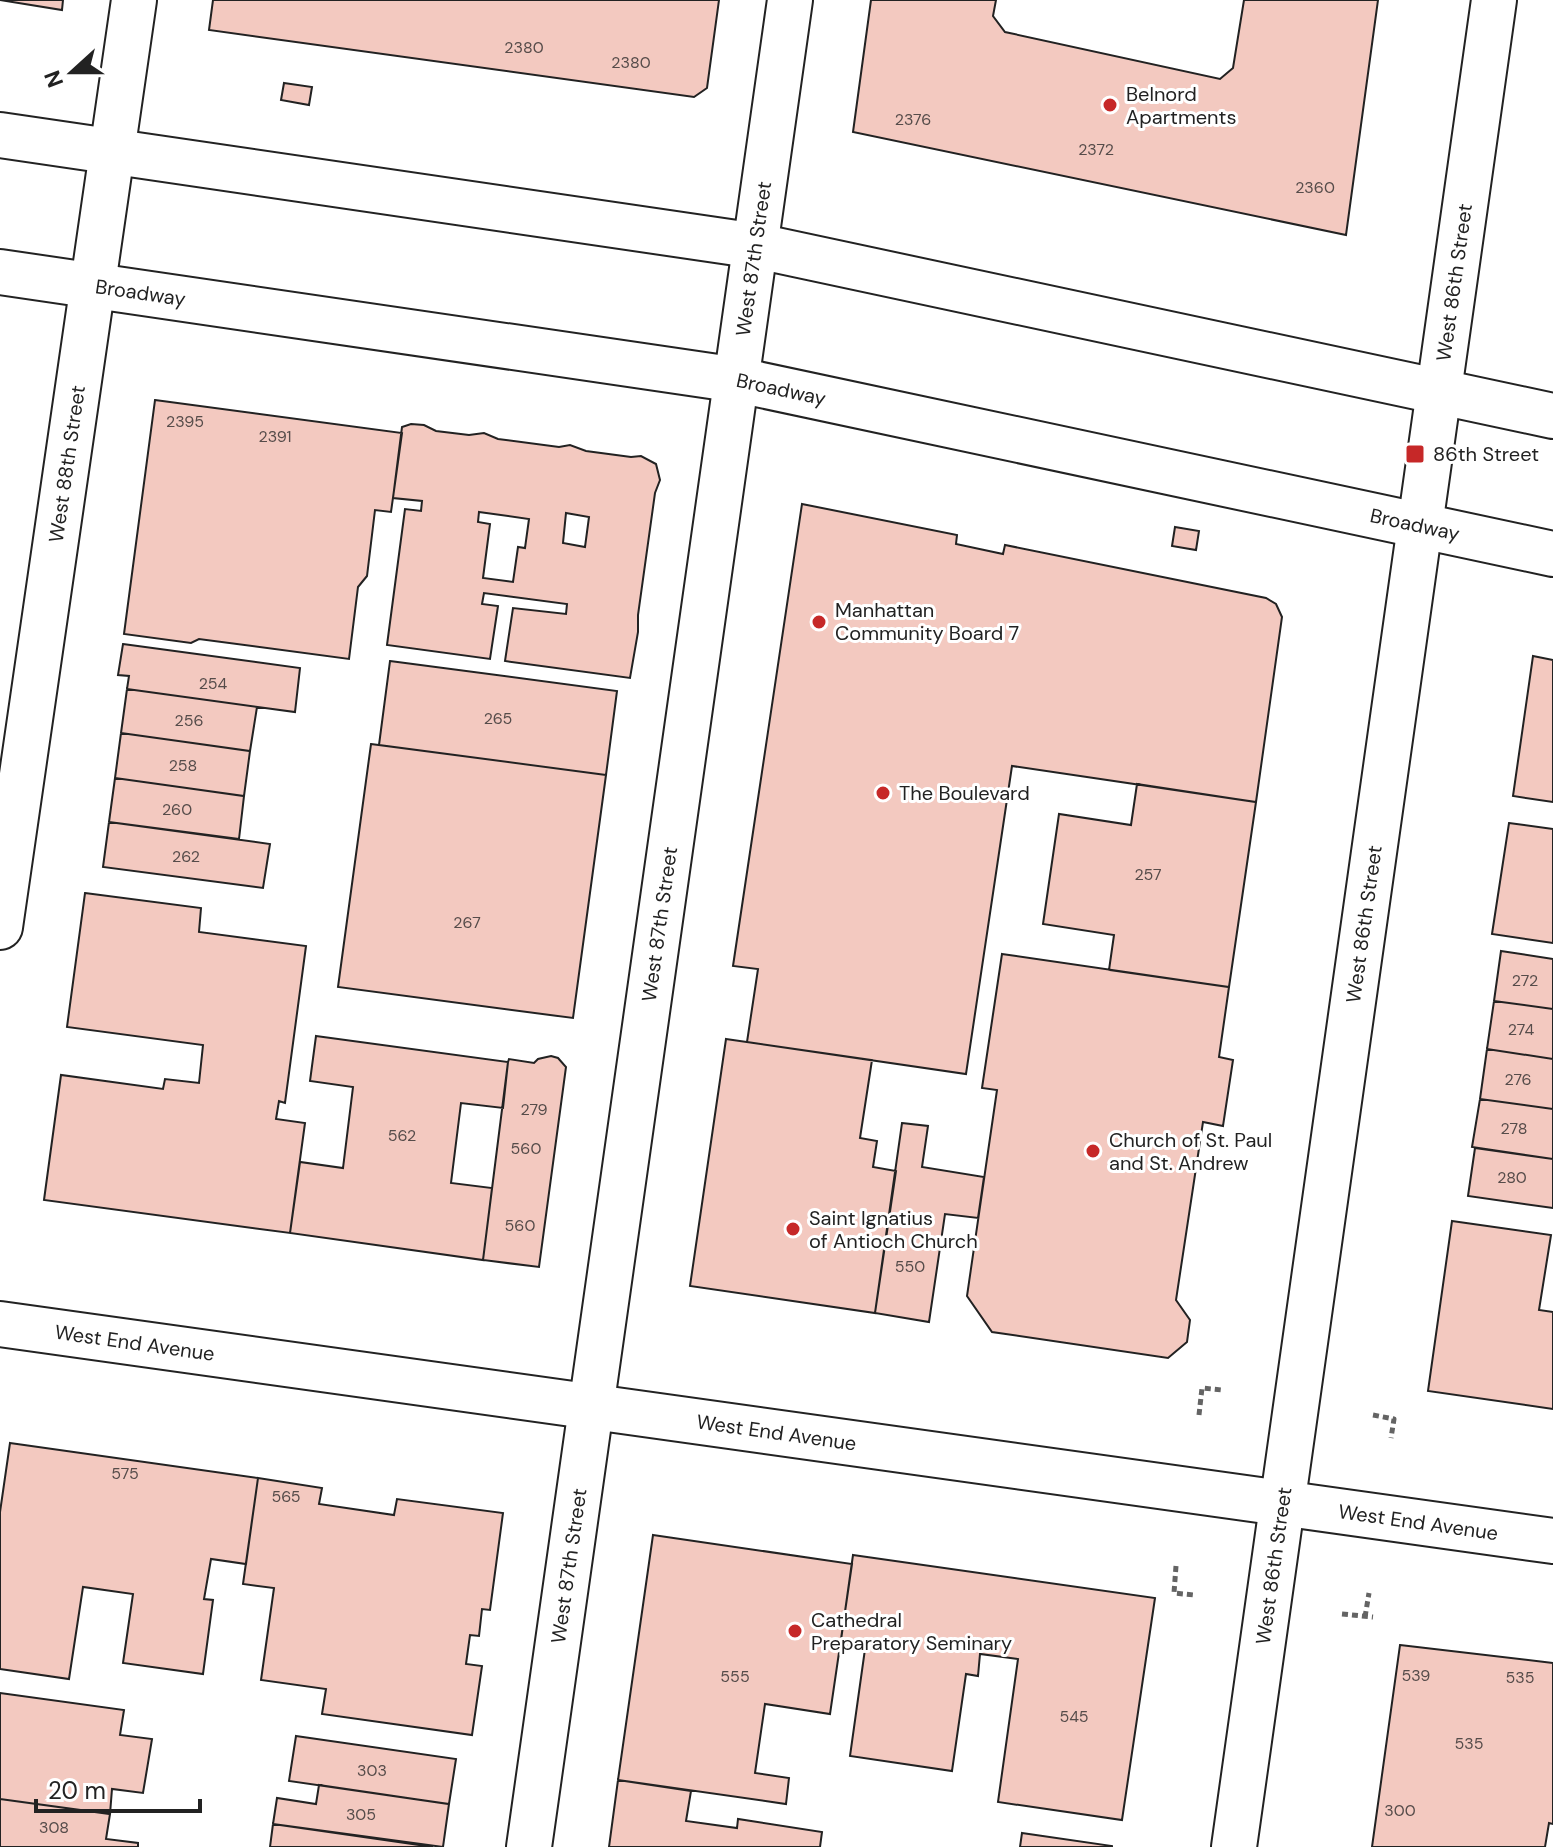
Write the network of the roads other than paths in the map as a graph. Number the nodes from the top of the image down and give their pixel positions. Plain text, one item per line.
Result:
1 (134, 0) edge
2 (790, 0) edge
3 (1494, 0) edge
4 (0, 135) edge
5 (112, 152) junction
6 (757, 246) junction
7 (0, 272) edge
8 (92, 285) junction
9 (738, 380) junction
10 (1439, 391) junction
11 (1553, 416) edge
12 (1420, 527) junction
13 (1553, 554) edge
14 (0, 927) edge
15 (0, 1324) edge
16 (592, 1406) junction
17 (1282, 1504) junction
18 (1553, 1541) edge
19 (529, 1847) edge
20 (1234, 1847) edge

1 - 5 main road, West 88th Street
2 - 6 main road, West 87th Street
3 - 10 main road, West 86th Street
4 - 5 main road
5 - 6 main road
5 - 8 main road, West 88th Street
6 - 9 main road, West 87th Street
6 - 10 main road
7 - 8 main road, Broadway
8 - 9 main road, Broadway
8 - 14 main road, West 88th Street
9 - 12 main road, Broadway
9 - 16 main road, West 87th Street
10 - 11 main road
10 - 12 main road, West 86th Street
12 - 13 main road, Broadway
12 - 17 main road, West 86th Street
15 - 16 main road, West End Avenue
16 - 17 main road, West End Avenue
16 - 19 main road, West 87th Street
17 - 18 main road, West End Avenue
17 - 20 main road, West 86th Street

